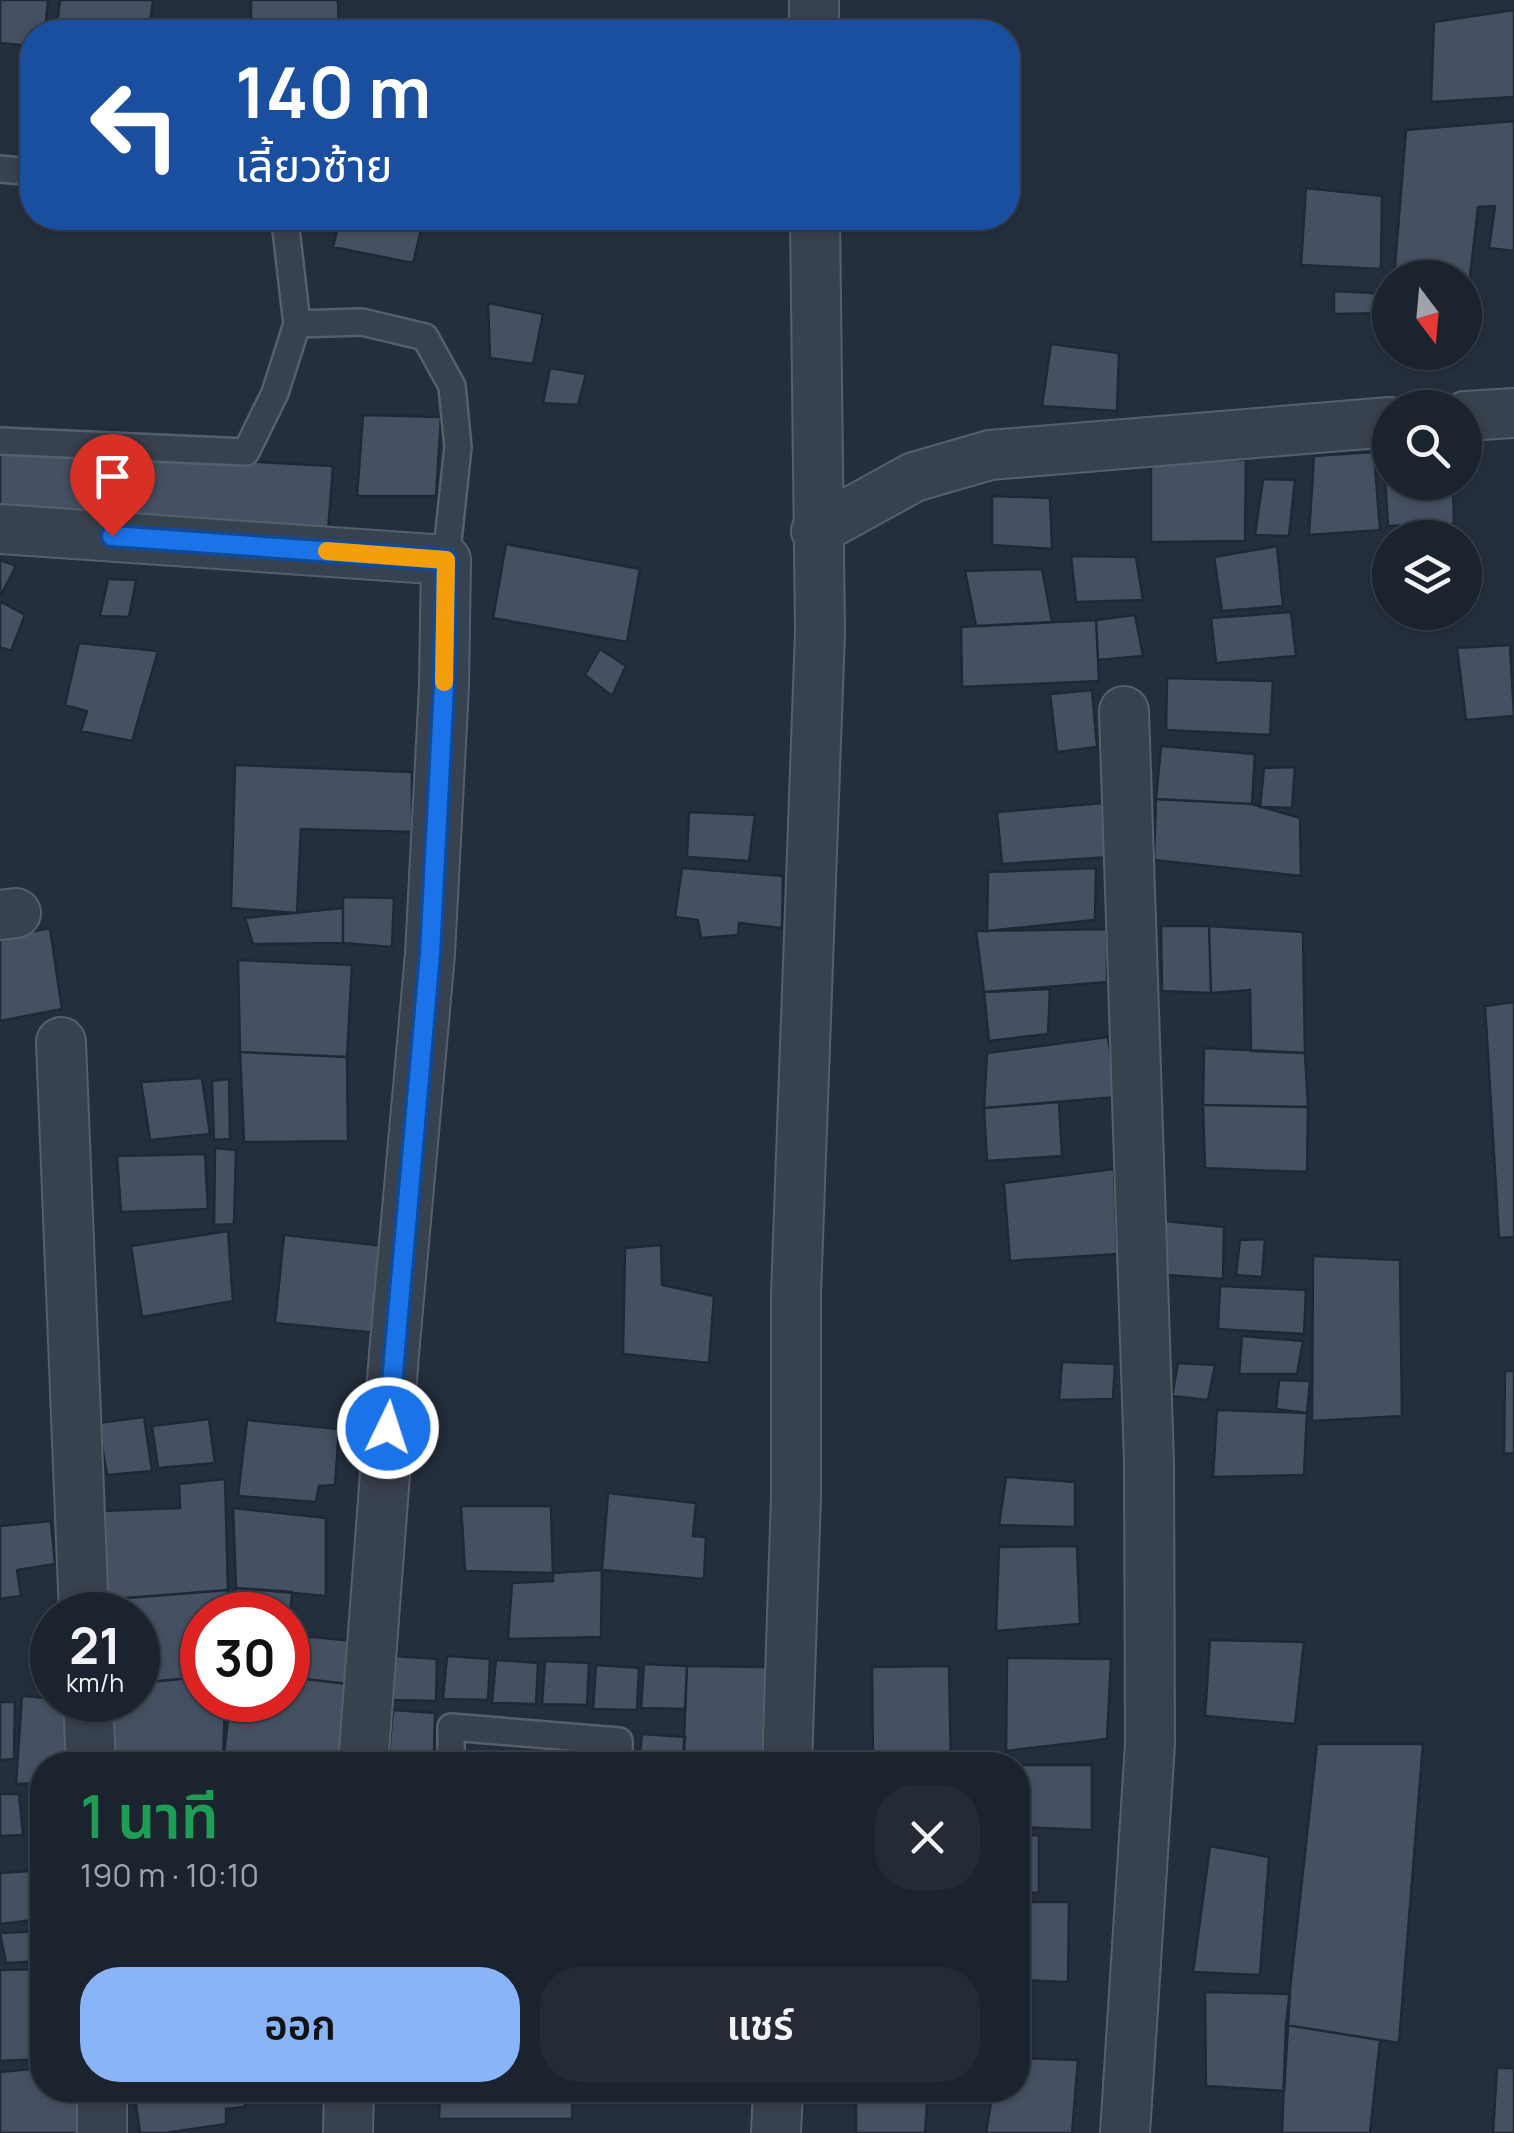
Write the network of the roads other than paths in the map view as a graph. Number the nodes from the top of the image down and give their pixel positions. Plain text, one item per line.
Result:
1 (286, 230) edge
2 (815, 230) edge
3 (297, 324) junction
4 (1514, 413) edge
5 (1482, 415) edge
6 (1372, 423) edge
7 (0, 441) edge
8 (0, 528) edge
9 (816, 531) junction
10 (446, 560) junction
11 (1124, 711) dead end
12 (61, 1042) dead end
13 (83, 1592) edge
14 (89, 1722) edge
15 (90, 1752) edge
16 (364, 1752) edge
17 (451, 1752) edge
18 (619, 1752) edge
19 (787, 1752) edge
20 (102, 2102) edge
21 (349, 2102) edge
22 (777, 2102) edge
23 (102, 2133) edge
24 (348, 2133) edge
25 (776, 2133) edge
26 (1124, 2133) edge

1 - 3 lane
2 - 9 street
3 - 7 lane
3 - 10 lane
4 - 5 street
6 - 9 street
8 - 10 street
9 - 19 street
10 - 16 street
11 - 26 street
12 - 13 street
14 - 15 street
17 - 18 lane
20 - 23 street
21 - 24 street
22 - 25 street

